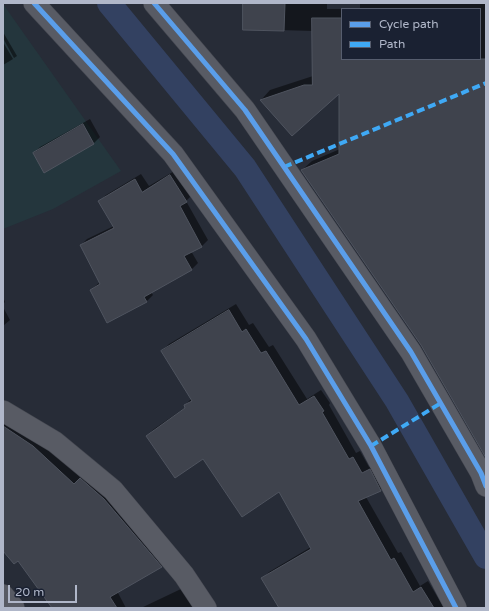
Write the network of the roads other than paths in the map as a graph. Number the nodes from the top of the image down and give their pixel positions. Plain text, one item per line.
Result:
1 (34, 3) edge
2 (154, 3) edge
3 (3, 411) edge
4 (484, 474) edge
5 (3, 595) edge
6 (14, 608) edge
7 (206, 608) edge
8 (456, 608) edge

1 - 8 street
2 - 4 street
3 - 7 street
5 - 6 street

